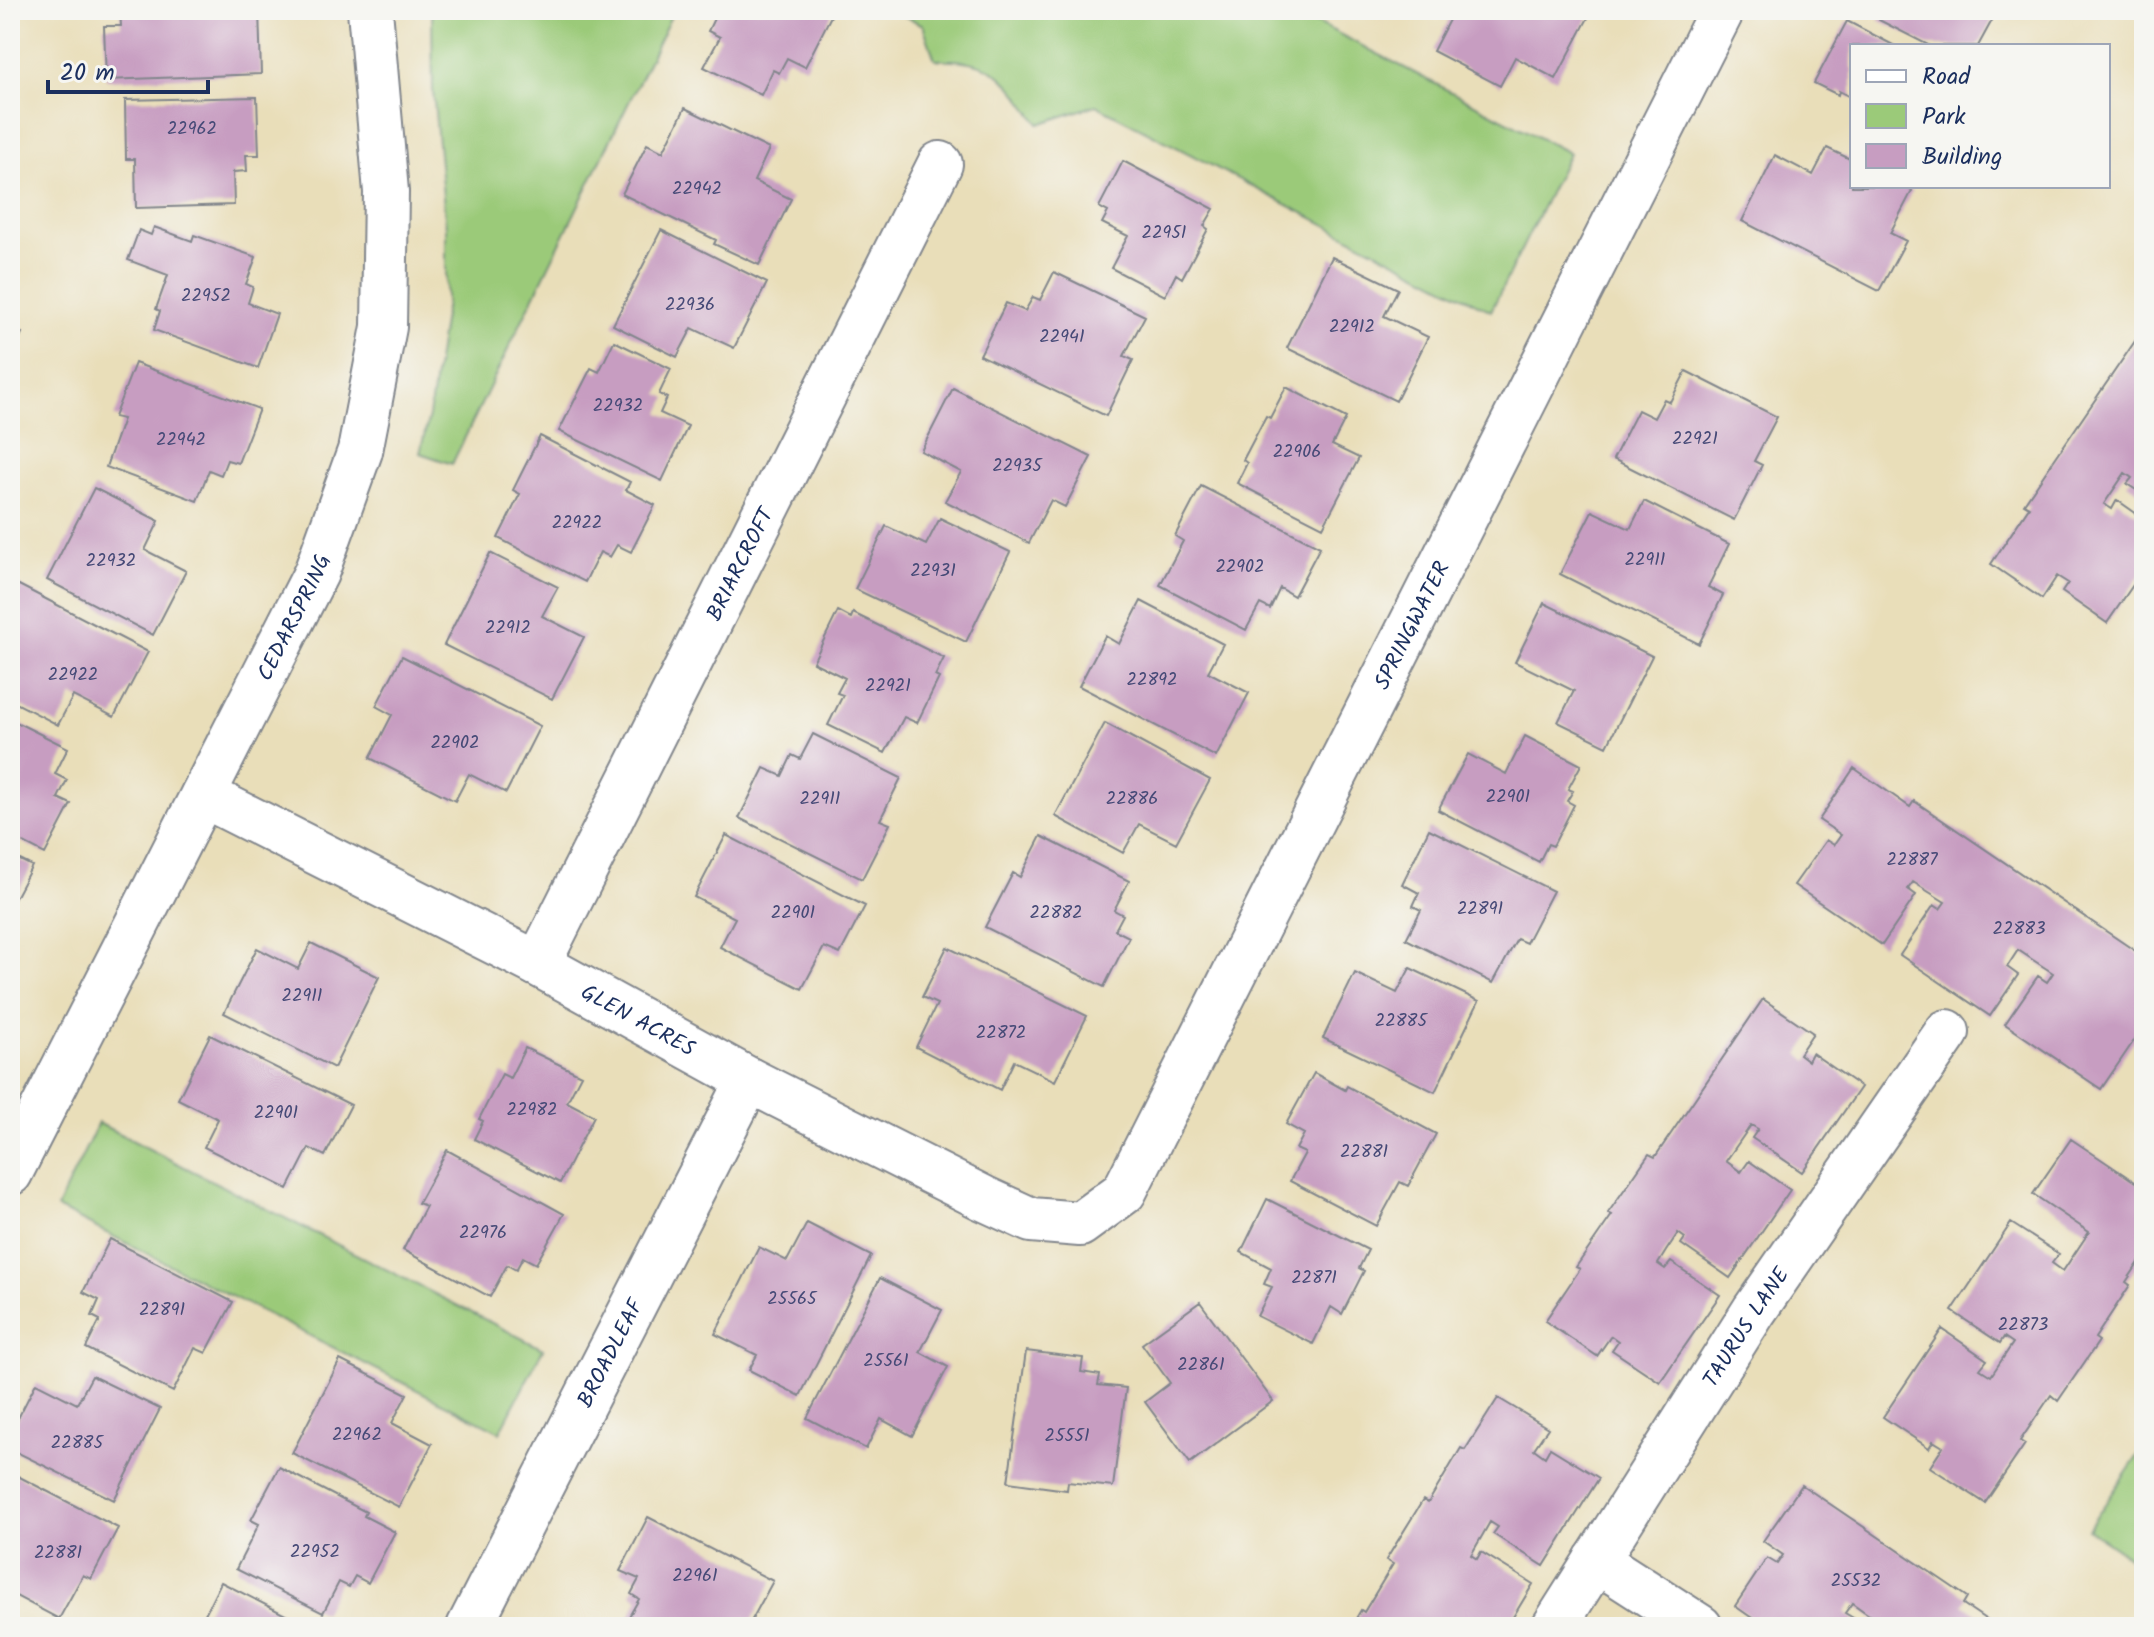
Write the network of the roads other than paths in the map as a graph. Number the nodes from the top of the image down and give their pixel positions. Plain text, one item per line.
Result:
1 (370, 10) edge
2 (1722, 10) edge
3 (940, 164) dead end
4 (203, 795) junction
5 (538, 964) junction
6 (1947, 1032) dead end
7 (749, 1080) junction
8 (10, 1173) edge
9 (1080, 1224) joint
10 (1596, 1560) junction
11 (469, 1627) edge
12 (1554, 1627) edge
13 (1700, 1627) edge

1 - 4 street, CEDARSPRING
2 - 9 street, SPRINGWATER
3 - 5 street, BRIARCROFT
4 - 5 street, GLEN ACRES
4 - 8 street, CEDARSPRING
5 - 7 street, GLEN ACRES
6 - 10 street, TAURUS LANE
7 - 9 street, GLEN ACRES
7 - 11 street, BROADLEAF
10 - 12 street, TAURUS LANE
10 - 13 street

